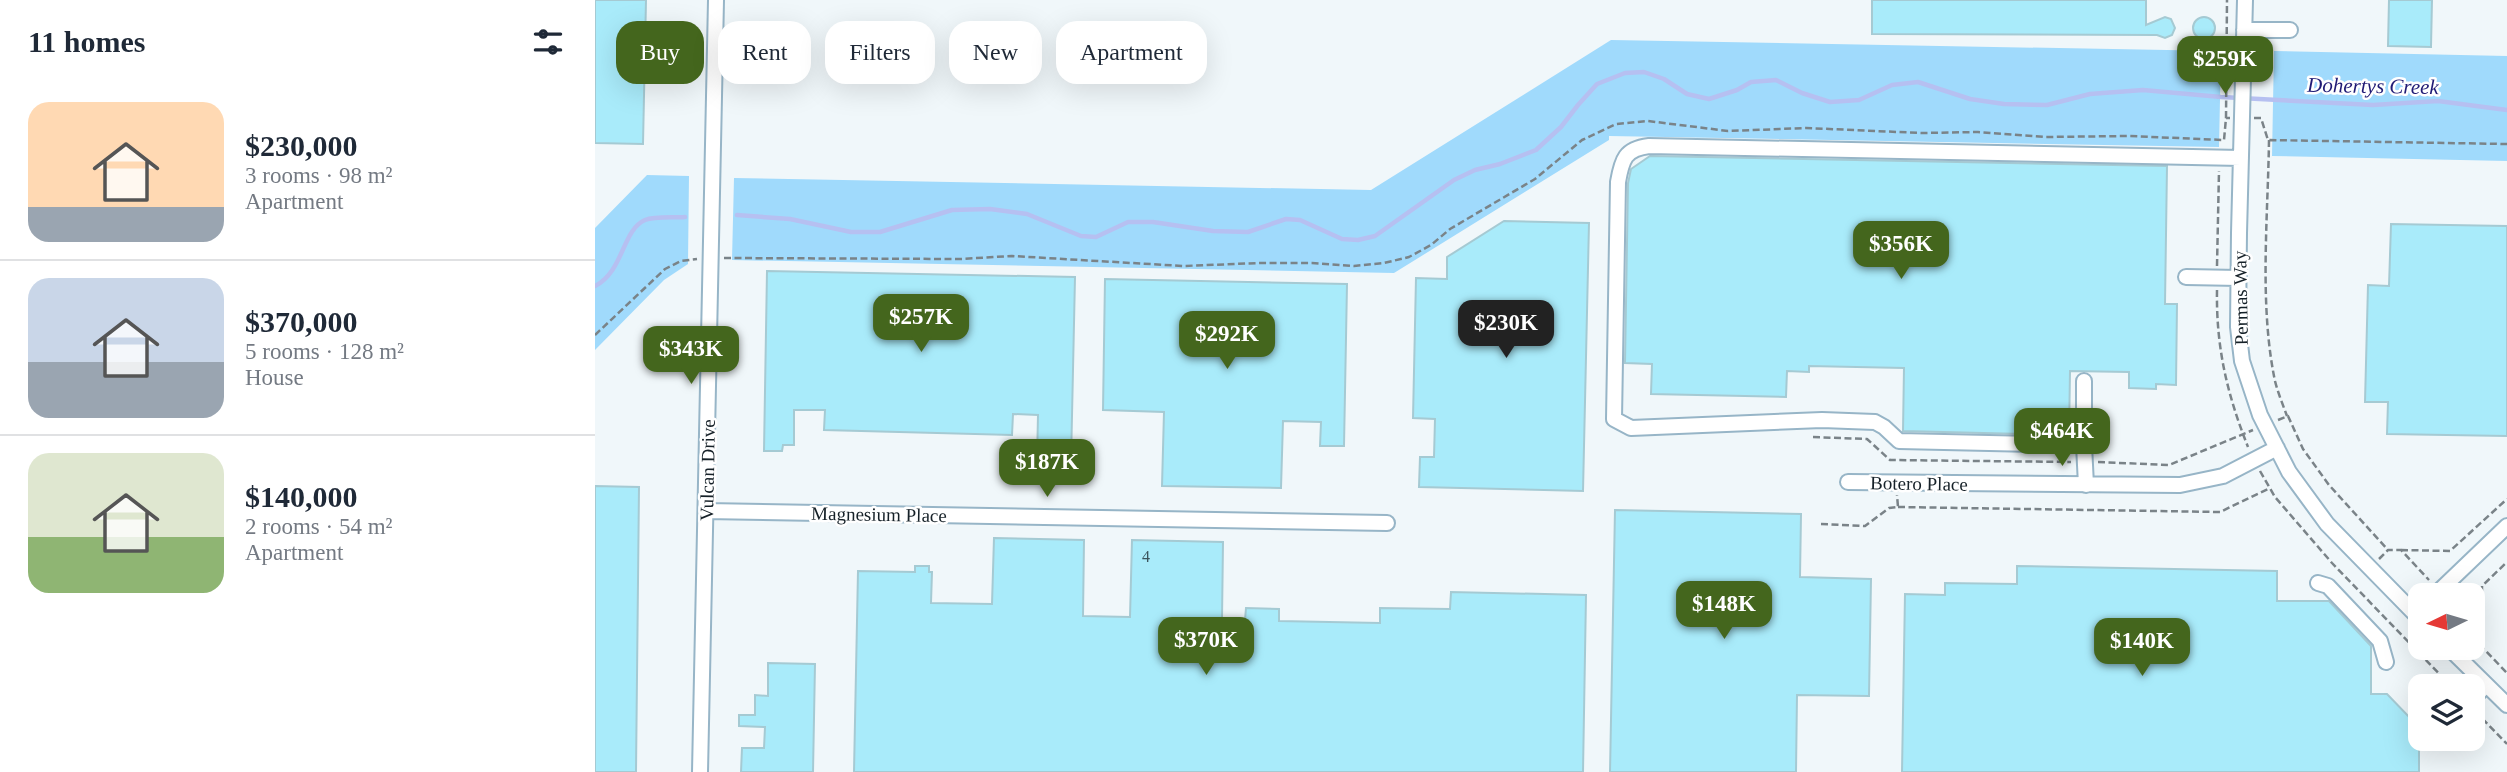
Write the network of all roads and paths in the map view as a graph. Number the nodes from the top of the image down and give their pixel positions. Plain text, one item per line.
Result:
1 (716, 0) edge
2 (2227, 0) edge
3 (2245, 0) edge
4 (2244, 30) junction
5 (2290, 30) dead end
6 (2226, 118) junction
7 (2242, 118) junction
8 (2269, 140) junction
9 (2507, 144) edge
10 (2241, 158) junction
11 (711, 258) junction
12 (2186, 277) dead end
13 (2239, 278) junction
14 (595, 335) edge
15 (2084, 381) dead end
16 (2287, 416) junction
17 (2265, 425) junction
18 (1813, 437) dead end
19 (2084, 446) junction
20 (2277, 448) junction
21 (1898, 460) junction
22 (2085, 462) junction
23 (1848, 481) dead end
24 (1897, 482) junction
25 (2086, 485) junction
26 (2270, 488) dead end
27 (2507, 499) edge
28 (1898, 507) junction
29 (706, 511) junction
30 (1387, 523) dead end
31 (1821, 524) dead end
32 (2507, 526) edge
33 (2388, 550) junction
34 (2401, 551) junction
35 (2507, 562) edge
36 (2369, 568) junction
37 (2318, 583) dead end
38 (2428, 583) edge
39 (2447, 583) edge
40 (2485, 583) edge
41 (2408, 605) edge
42 (2485, 650) edge
43 (2461, 660) edge
44 (2386, 662) dead end
45 (2507, 673) edge
46 (2486, 685) joint
47 (2507, 705) edge
48 (2485, 721) edge
49 (2507, 744) edge
50 (700, 772) edge

1 - 11 street, Vulcan Drive
2 - 6 path
3 - 4 street, Permas Way
4 - 5 street
4 - 7 street, Permas Way
6 - 7 path
6 - 11 path
7 - 8 path
7 - 10 street, Permas Way
8 - 9 path
8 - 16 path
10 - 13 street, Permas Way
10 - 19 street
11 - 14 path
11 - 29 street, Vulcan Drive
12 - 13 street
13 - 17 street, Permas Way
15 - 19 street
16 - 17 path
16 - 33 path
17 - 20 street, Permas Way
17 - 22 path
18 - 21 path
19 - 22 street
20 - 25 street, Botero Place
20 - 36 street, Permas Way
21 - 22 path
21 - 24 path
22 - 25 street
23 - 24 street, Botero Place
24 - 25 street, Botero Place
24 - 28 path
26 - 28 path
27 - 34 path
28 - 31 path
29 - 30 street, Magnesium Place
29 - 50 street, Vulcan Drive
32 - 39 street
33 - 34 path
33 - 36 path
34 - 38 path
35 - 40 path
36 - 41 street, Permas Way
37 - 44 street
42 - 45 path
43 - 46 street
46 - 47 street
48 - 49 path

